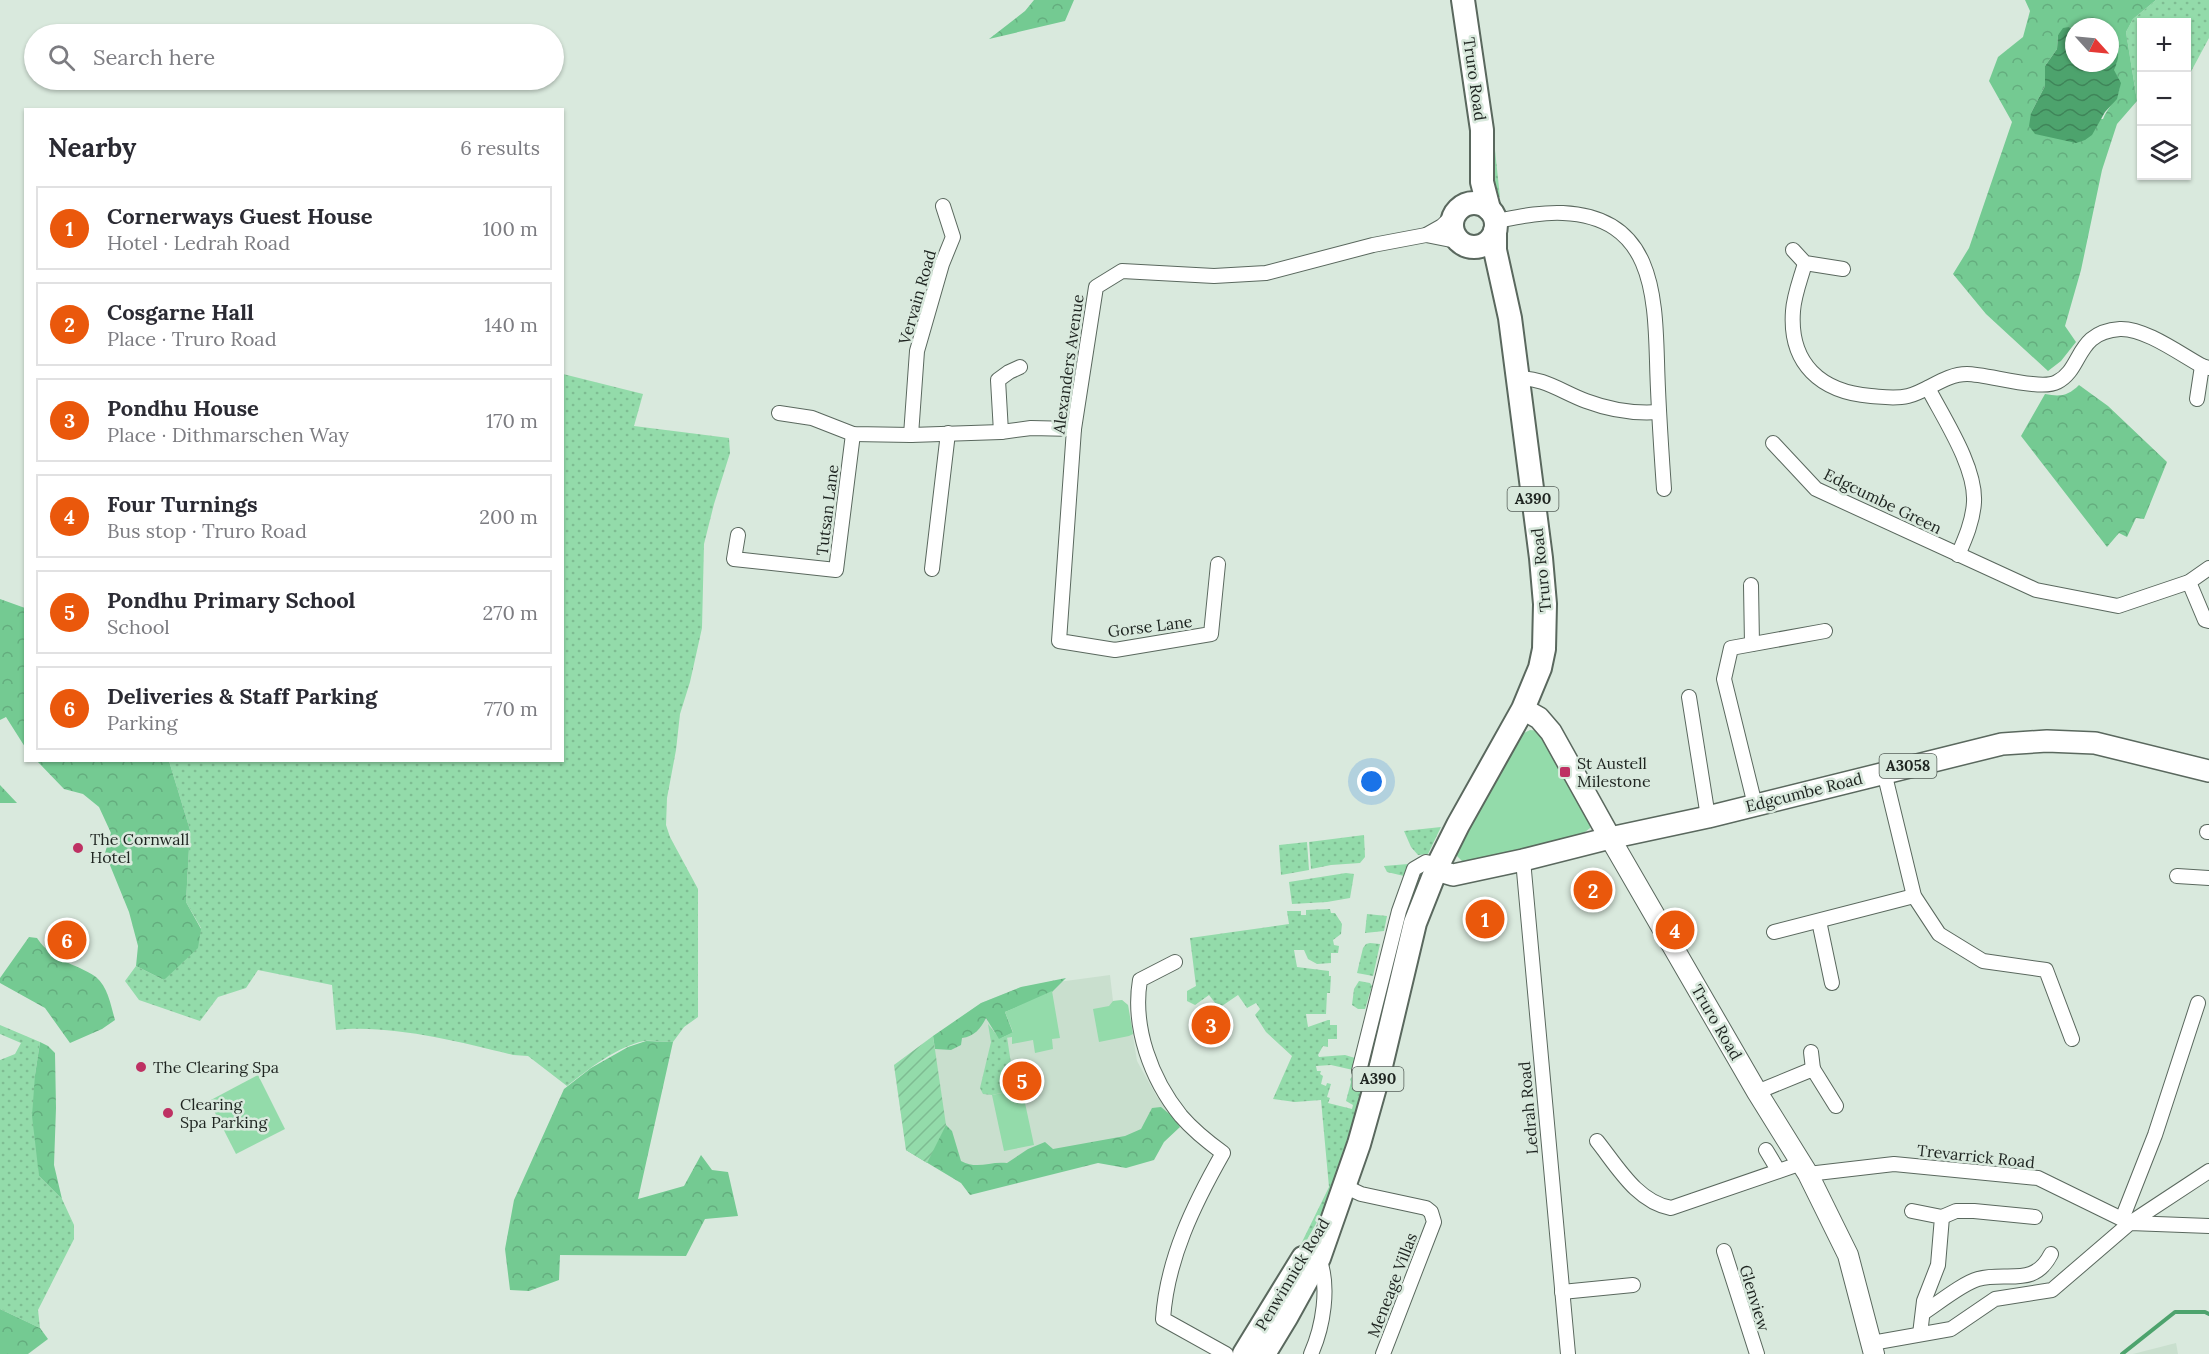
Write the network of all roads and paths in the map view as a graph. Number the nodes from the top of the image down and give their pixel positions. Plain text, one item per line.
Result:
1 (1463, 0) edge
2 (1481, 158) junction
3 (943, 206) dead end
4 (1458, 210) junction
5 (1493, 220) junction
6 (1426, 235) junction
7 (1464, 244) junction
8 (1793, 250) dead end
9 (1805, 263) junction
10 (1843, 269) dead end
11 (1504, 285) junction
12 (1020, 367) dead end
13 (2205, 367) edge
14 (1516, 378) junction
15 (1928, 388) junction
16 (2197, 399) dead end
17 (1659, 412) junction
18 (778, 413) dead end
19 (1074, 429) junction
20 (1001, 432) junction
21 (948, 433) junction
22 (853, 434) junction
23 (911, 435) junction
24 (1773, 443) dead end
25 (1664, 489) dead end
26 (738, 535) dead end
27 (1958, 555) junction
28 (1218, 564) dead end
29 (2209, 568) edge
30 (932, 569) dead end
31 (2189, 582) junction
32 (1751, 585) dead end
33 (2209, 621) edge
34 (1825, 631) dead end
35 (1059, 641) joint
36 (1752, 644) junction
37 (1689, 698) dead end
38 (1523, 709) junction
39 (1503, 747) joint
40 (2209, 771) edge
41 (1884, 772) junction
42 (1755, 805) junction
43 (1708, 817) junction
44 (1610, 838) junction
45 (1523, 860) junction
46 (1437, 867) junction
47 (2177, 876) dead end
48 (2209, 878) edge
49 (1914, 896) junction
50 (1819, 921) junction
51 (1774, 932) dead end
52 (1175, 962) dead end
53 (1394, 967) junction
54 (1833, 983) dead end
55 (2198, 1003) dead end
56 (2072, 1039) dead end
57 (1811, 1052) dead end
58 (1814, 1070) junction
59 (1359, 1071) dead end
60 (1757, 1092) junction
61 (1836, 1106) dead end
62 (1597, 1141) dead end
63 (1766, 1150) dead end
64 (1805, 1168) junction
65 (1778, 1170) junction
66 (2209, 1171) edge
67 (1342, 1190) junction
68 (1912, 1210) dead end
69 (1942, 1217) junction
70 (2035, 1217) dead end
71 (2126, 1221) junction
72 (2209, 1226) edge
73 (1724, 1251) dead end
74 (2052, 1254) dead end
75 (1319, 1258) junction
76 (1633, 1285) dead end
77 (1562, 1292) junction
78 (1923, 1313) junction
79 (1287, 1316) junction
80 (1920, 1334) junction
81 (1873, 1348) edge
82 (1226, 1354) edge
83 (1244, 1354) edge
84 (1255, 1354) edge
85 (1264, 1354) edge
86 (1311, 1354) edge
87 (1383, 1354) edge
88 (1568, 1354) edge
89 (1756, 1354) edge

1 - 2 highway, Truro Road / A390
2 - 4 highway, Truro Road / A390
2 - 5 highway, Truro Road / A390
3 - 23 street, Vervain Road
4 - 5 highway
4 - 6 street, Alexanders Avenue
4 - 7 highway
5 - 7 highway
5 - 11 highway, Truro Road / A390
5 - 17 street
6 - 7 street, Alexanders Avenue
6 - 19 street, Alexanders Avenue
7 - 11 highway
8 - 9 street
9 - 10 street
9 - 15 street
11 - 14 highway, Truro Road / A390
12 - 20 street
13 - 15 street
13 - 16 street
14 - 17 street
14 - 38 highway, Truro Road / A390
15 - 27 street
17 - 25 street
18 - 22 street
19 - 20 street
19 - 35 street, Alexanders Avenue
20 - 21 street
21 - 23 street
21 - 30 street
22 - 23 street
22 - 26 street, Tutsan Lane
24 - 27 street, Edgcumbe Green
27 - 31 street, Edgcumbe Green
28 - 35 street, Gorse Lane
29 - 31 street, Edgcumbe Green
31 - 33 street
32 - 36 street
34 - 36 street
36 - 42 street
37 - 43 street
38 - 39 highway, Truro Road / A390
38 - 44 main road, Truro Road
39 - 46 highway, Penwinnick Road / A390
40 - 41 main road, Edgcumbe Road / A3058
41 - 42 main road, Edgcumbe Road / A3058
41 - 49 street
42 - 43 main road, Edgcumbe Road / A3058
43 - 44 main road, Edgcumbe Road / A3058
44 - 45 main road, Edgcumbe Road / A3058
44 - 60 main road, Truro Road
45 - 46 main road, Edgcumbe Road / A3058
45 - 77 street, Ledrah Road
46 - 53 highway, Penwinnick Road / A390
47 - 48 street
49 - 50 street
49 - 56 street
50 - 51 street
50 - 54 street
52 - 82 street
53 - 59 street, Penwinnick Road
53 - 67 highway, Penwinnick Road / A390
55 - 71 street
57 - 58 street
58 - 60 street
58 - 61 street
60 - 64 main road, Truro Road
62 - 65 street, Trevarrick Road
63 - 65 street
64 - 65 street, Trevarrick Road
64 - 71 street, Trevarrick Road
64 - 81 main road, Truro Road
66 - 71 street
67 - 75 highway, Penwinnick Road / A390
67 - 83 highway, Penwinnick Road / A390
67 - 87 street, Meneage Villas
68 - 69 street
69 - 70 street
69 - 78 street
71 - 72 street
71 - 80 street
73 - 89 street, Glenview
74 - 78 street
75 - 79 highway, Penwinnick Road / A390
75 - 86 street
76 - 77 street
77 - 88 street, Ledrah Road
78 - 80 street
79 - 84 highway
79 - 85 highway, Penwinnick Road / A390
80 - 81 street

